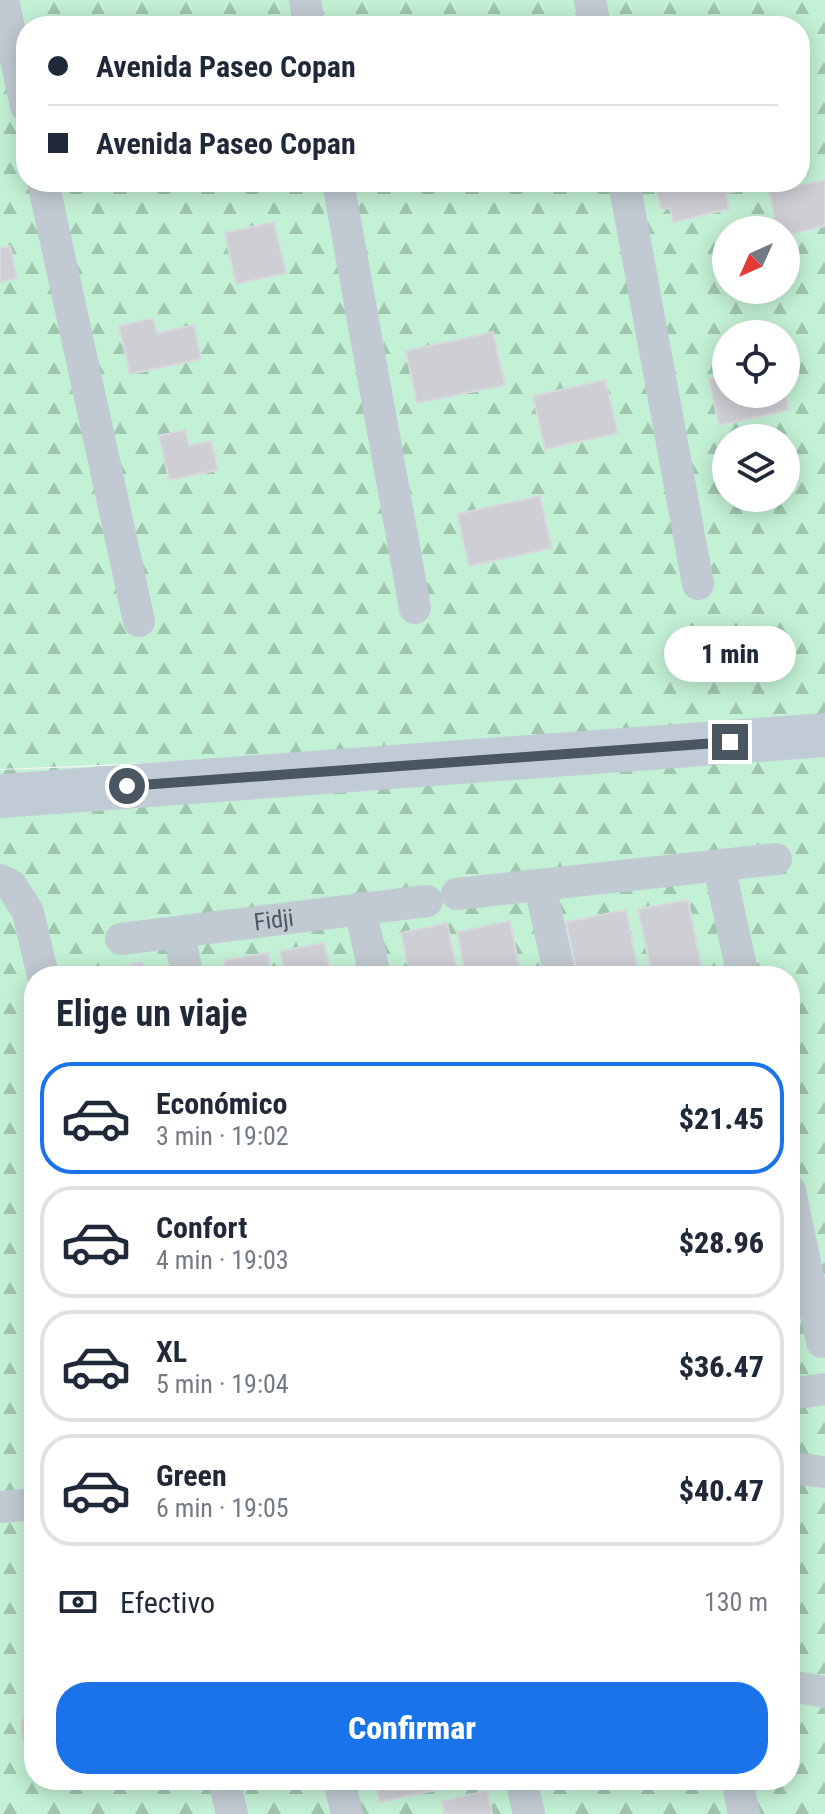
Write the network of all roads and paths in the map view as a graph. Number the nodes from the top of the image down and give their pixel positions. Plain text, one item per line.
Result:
1 (3, 0) edge
2 (16, 60) edge
3 (45, 192) edge
4 (340, 192) edge
5 (626, 192) edge
6 (698, 584) dead end
7 (415, 608) dead end
8 (139, 621) dead end
9 (825, 735) edge
10 (0, 796) edge
11 (776, 859) dead end
12 (719, 866) junction
13 (0, 880) edge
14 (540, 886) junction
15 (360, 908) junction
16 (178, 932) junction
17 (121, 939) dead end
18 (41, 966) edge
19 (186, 966) edge
20 (373, 966) edge
21 (558, 966) edge
22 (741, 966) edge
23 (800, 1240) edge
24 (822, 1342) dead end
25 (825, 1389) edge
26 (800, 1393) edge
27 (800, 1469) edge
28 (825, 1472) edge
29 (24, 1505) edge
30 (0, 1507) edge
31 (800, 1688) edge
32 (825, 1692) edge
33 (226, 1790) edge
34 (341, 1790) edge
35 (523, 1790) edge
36 (739, 1790) edge
37 (232, 1814) edge
38 (347, 1814) edge
39 (529, 1814) edge
40 (744, 1814) edge

1 - 2 street
3 - 8 street
4 - 7 street
5 - 6 street
9 - 10 main road
11 - 12 street, Fidji
12 - 14 street, Fidji
12 - 22 street
13 - 18 street
14 - 15 street, Fidji
14 - 21 street
15 - 16 street, Fidji
15 - 20 street
16 - 17 street, Fidji
16 - 19 street
23 - 24 street
25 - 26 street
27 - 28 street
29 - 30 street
31 - 32 street
33 - 37 street
34 - 38 street
35 - 39 street
36 - 40 street

